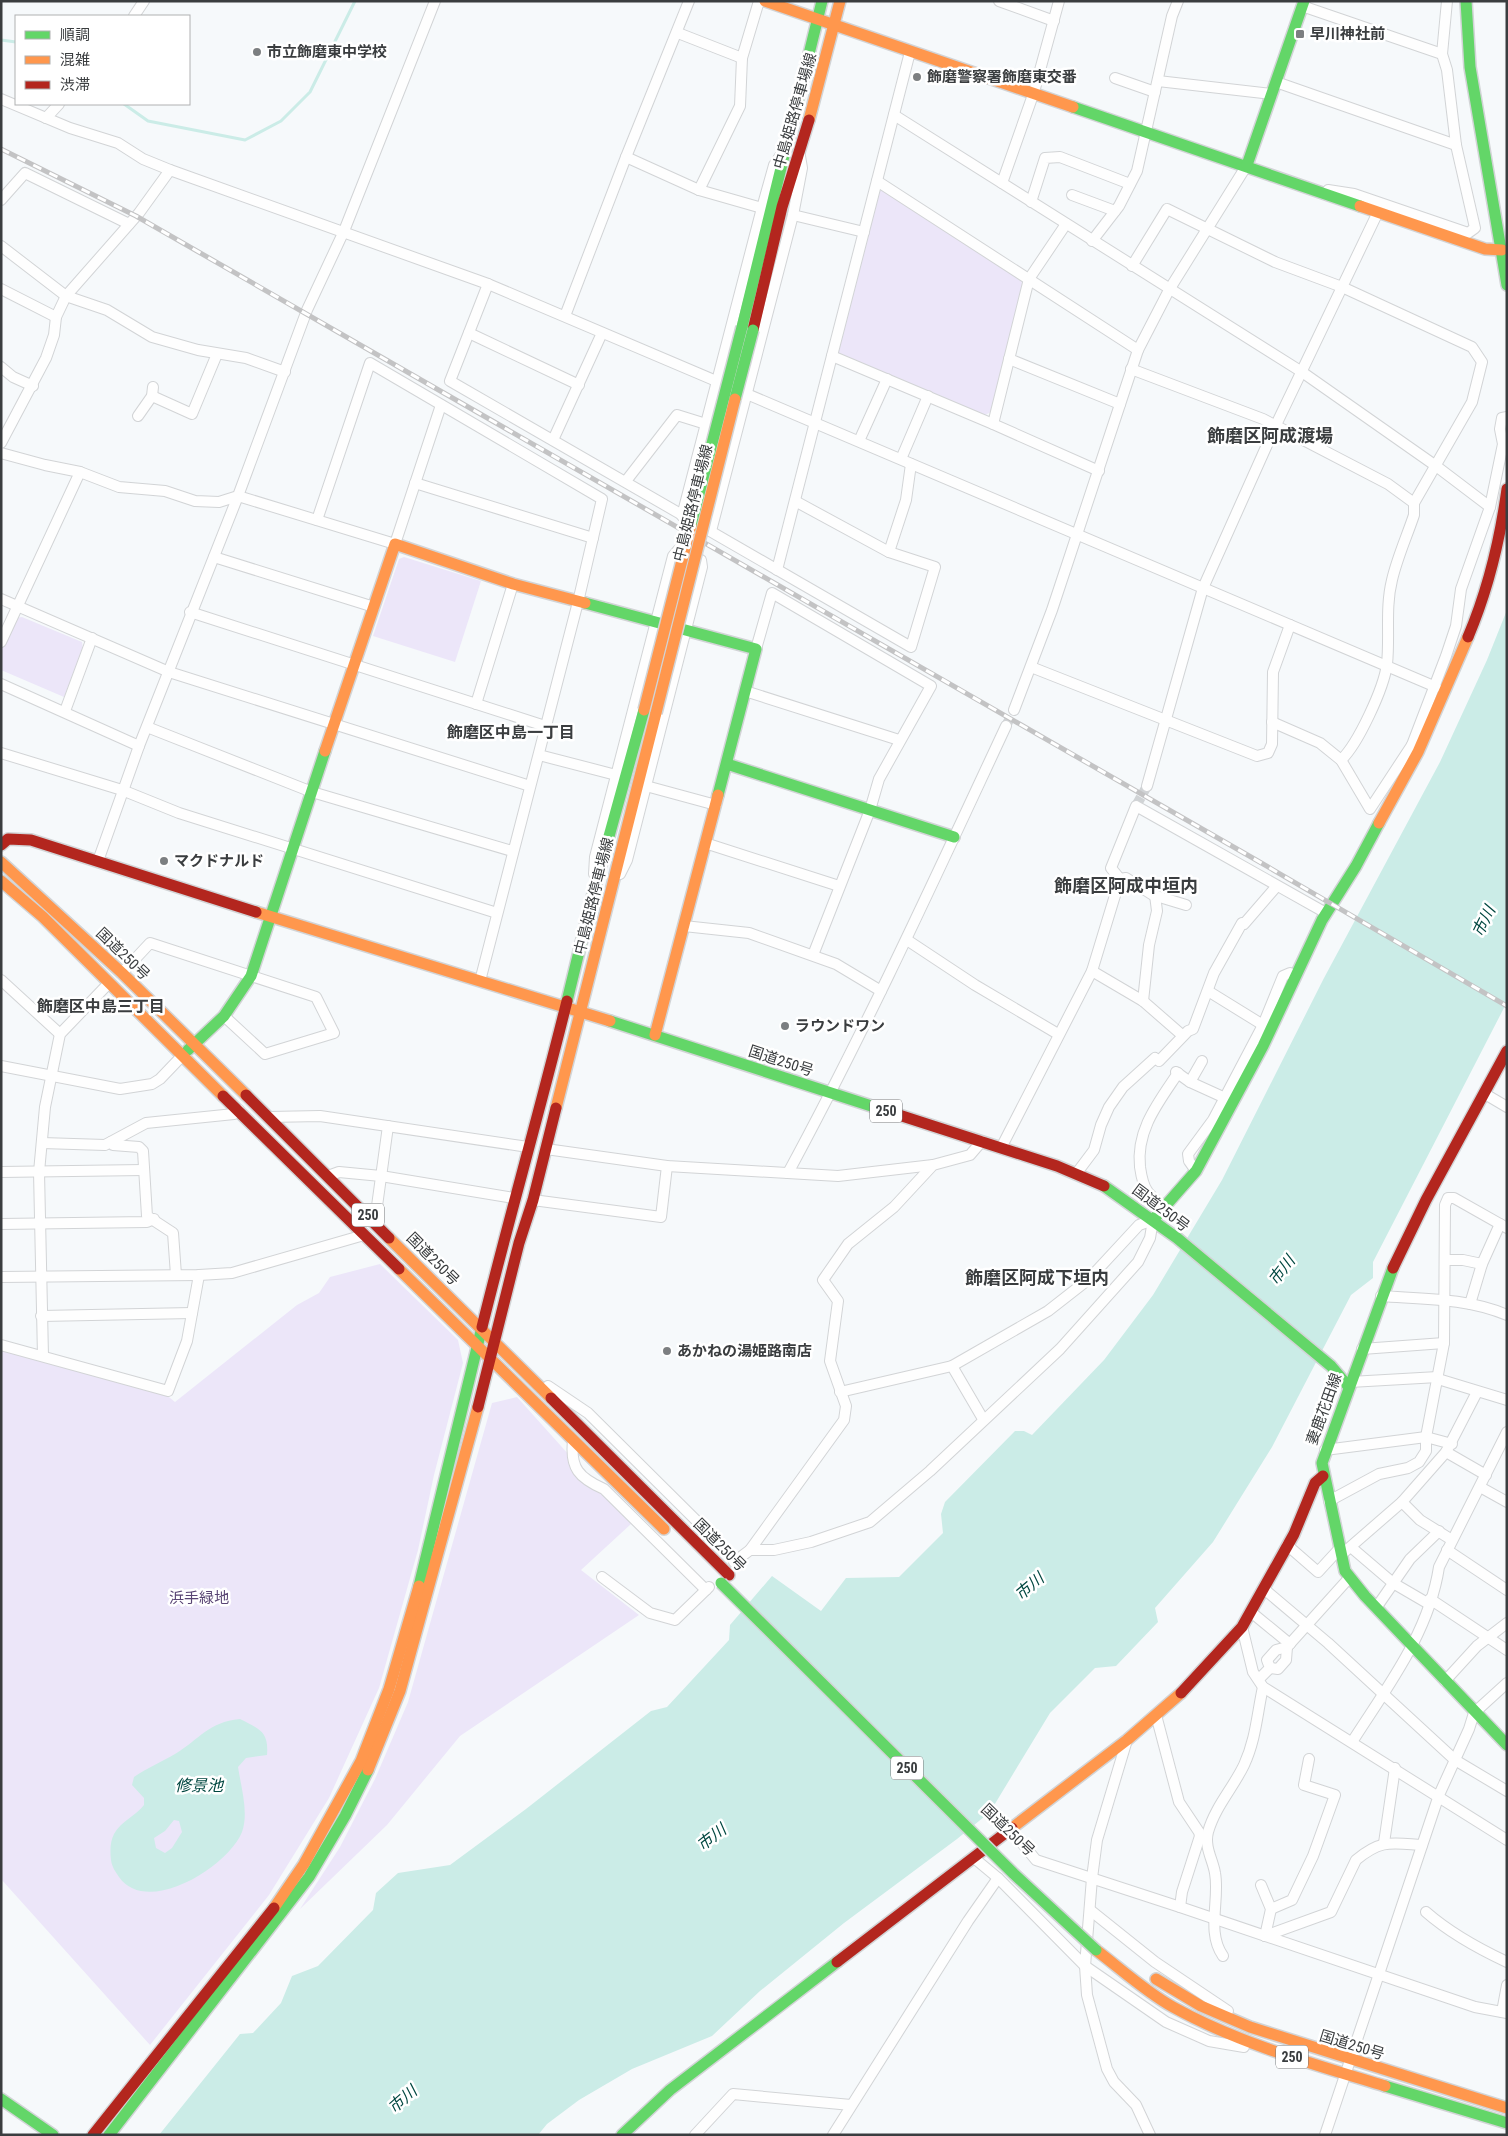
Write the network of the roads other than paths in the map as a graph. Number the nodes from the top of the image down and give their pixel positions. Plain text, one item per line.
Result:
1 (144, 1) edge
2 (436, 1) edge
3 (689, 1) edge
4 (759, 1) edge
5 (765, 1) edge
6 (822, 1) edge
7 (840, 1) edge
8 (999, 1) edge
9 (1059, 1) edge
10 (1178, 1) edge
11 (1447, 1) edge
12 (1466, 1) edge
13 (1303, 3) edge
14 (135, 15) edge
15 (817, 18) junction
16 (1054, 21) junction
17 (834, 24) junction
18 (678, 33) junction
19 (910, 52) junction
20 (1442, 54) junction
21 (742, 58) junction
22 (1115, 78) dead end
23 (1158, 81) junction
24 (1276, 82) junction
25 (1034, 92) junction
26 (1155, 92) junction
27 (1272, 94) junction
28 (1, 98) edge
29 (15, 104) edge
30 (17, 105) edge
31 (58, 105) edge
32 (894, 115) junction
33 (46, 118) junction
34 (1146, 131) junction
35 (1456, 145) junction
36 (784, 150) junction
37 (800, 152) junction
38 (626, 157) junction
39 (1247, 166) junction
40 (170, 170) junction
41 (877, 181) junction
42 (1002, 184) junction
43 (1130, 184) junction
44 (1296, 184) junction
45 (699, 190) junction
46 (1072, 195) dead end
47 (1, 200) edge
48 (1031, 202) junction
49 (762, 208) junction
50 (1115, 211) junction
51 (1378, 212) junction
52 (793, 215) junction
53 (129, 224) junction
54 (1066, 224) junction
55 (1208, 229) junction
56 (344, 231) junction
57 (864, 232) junction
58 (1092, 241) junction
59 (1, 246) edge
60 (1502, 250) junction
61 (1132, 266) junction
62 (1029, 279) junction
63 (488, 284) junction
64 (1507, 285) edge
65 (1342, 287) junction
66 (1, 289) edge
67 (1169, 290) junction
68 (66, 296) junction
69 (565, 316) junction
70 (56, 317) junction
71 (748, 328) junction
72 (469, 333) junction
73 (602, 333) junction
74 (1138, 350) junction
75 (217, 354) junction
76 (832, 356) junction
77 (1009, 359) junction
78 (1, 367) edge
79 (1131, 369) junction
80 (285, 372) junction
81 (1302, 372) junction
82 (887, 379) junction
83 (716, 382) junction
84 (33, 386) junction
85 (579, 386) junction
86 (747, 394) junction
87 (928, 396) junction
88 (1120, 404) junction
89 (441, 405) junction
90 (138, 416) dead end
91 (1507, 417) edge
92 (815, 422) junction
93 (706, 424) junction
94 (993, 424) junction
95 (1275, 427) junction
96 (553, 440) junction
97 (859, 441) junction
98 (1, 443) edge
99 (1, 453) edge
100 (901, 459) junction
101 (911, 464) junction
102 (1436, 466) junction
103 (1099, 471) junction
104 (80, 472) junction
105 (626, 481) junction
106 (415, 483) junction
107 (1507, 489) edge
108 (238, 496) junction
109 (795, 501) junction
110 (1414, 503) junction
111 (1490, 507) junction
112 (682, 516) junction
113 (317, 520) junction
114 (711, 531) junction
115 (1077, 535) junction
116 (593, 538) junction
117 (395, 544) junction
118 (889, 552) junction
119 (214, 557) junction
120 (778, 570) junction
121 (513, 584) junction
122 (1203, 588) junction
123 (1, 599) edge
124 (578, 602) junction
125 (18, 606) junction
126 (374, 607) junction
127 (190, 612) junction
128 (657, 621) junction
129 (1290, 625) junction
130 (687, 629) junction
131 (92, 638) junction
132 (1, 642) edge
133 (756, 650) junction
134 (354, 665) junction
135 (1387, 665) junction
136 (1031, 666) junction
137 (169, 672) junction
138 (1, 684) edge
139 (1436, 687) junction
140 (745, 691) junction
141 (476, 704) junction
142 (1014, 710) tunnel mouth
143 (65, 711) junction
144 (1165, 720) junction
145 (1272, 722) junction
146 (334, 724) junction
147 (545, 726) junction
148 (1006, 726) tunnel mouth
149 (147, 727) junction
150 (899, 740) junction
151 (138, 746) junction
152 (1415, 748) junction
153 (1, 753) edge
154 (539, 755) junction
155 (1341, 760) junction
156 (727, 764) junction
157 (616, 774) junction
158 (530, 786) junction
159 (646, 786) junction
160 (1147, 786) tunnel mouth
161 (122, 790) junction
162 (312, 792) junction
163 (716, 805) junction
164 (870, 810) junction
165 (954, 837) junction
166 (706, 843) junction
167 (1, 845) edge
168 (292, 848) junction
169 (512, 851) junction
170 (98, 861) junction
171 (1, 862) edge
172 (1120, 880) junction
173 (2, 883) edge
174 (839, 886) junction
175 (1276, 887) junction
176 (610, 893) junction
177 (593, 894) junction
178 (1155, 896) junction
179 (1186, 904) dead end
180 (497, 913) junction
181 (1326, 913) junction
182 (271, 918) junction
183 (684, 926) junction
184 (907, 940) junction
185 (813, 955) junction
186 (1092, 971) junction
187 (122, 973) junction
188 (251, 976) junction
189 (1295, 976) junction
190 (1, 980) edge
191 (480, 981) junction
192 (109, 983) junction
193 (1208, 990) junction
194 (881, 991) junction
195 (1143, 1001) junction
196 (564, 1008) junction
197 (580, 1013) junction
198 (224, 1016) junction
199 (1262, 1025) junction
200 (60, 1034) junction
201 (1058, 1034) junction
202 (656, 1035) junction
203 (1182, 1035) junction
204 (194, 1045) junction
205 (1507, 1051) edge
206 (182, 1056) junction
207 (1202, 1061) dead end
208 (1, 1066) edge
209 (52, 1076) junction
210 (1190, 1082) junction
211 (831, 1093) junction
212 (1485, 1094) junction
213 (1223, 1097) junction
214 (1507, 1107) edge
215 (239, 1110) junction
216 (269, 1117) junction
217 (388, 1126) junction
218 (982, 1141) junction
219 (111, 1142) junction
220 (42, 1143) junction
221 (1002, 1146) junction
222 (528, 1147) junction
223 (546, 1149) junction
224 (933, 1165) junction
225 (667, 1166) junction
226 (144, 1170) junction
227 (1196, 1171) junction
228 (1, 1172) edge
229 (39, 1172) junction
230 (788, 1173) junction
231 (1076, 1174) junction
232 (328, 1176) junction
233 (381, 1176) junction
234 (514, 1198) junction
235 (534, 1200) junction
236 (1165, 1207) junction
237 (370, 1217) junction
238 (154, 1220) junction
239 (1153, 1220) junction
240 (39, 1223) junction
241 (1, 1224) edge
242 (1503, 1226) edge
243 (364, 1235) junction
244 (1446, 1260) junction
245 (1482, 1264) junction
246 (176, 1276) junction
247 (199, 1276) junction
248 (1, 1277) edge
249 (40, 1277) junction
250 (1381, 1296) junction
251 (1446, 1301) junction
252 (1470, 1304) junction
253 (192, 1313) junction
254 (1507, 1315) edge
255 (41, 1316) junction
256 (483, 1330) junction
257 (495, 1343) junction
258 (1444, 1343) junction
259 (1, 1345) edge
260 (479, 1345) junction
261 (1362, 1349) junction
262 (43, 1356) junction
263 (492, 1358) junction
264 (952, 1366) junction
265 (1438, 1378) junction
266 (533, 1380) junction
267 (1349, 1384) junction
268 (840, 1392) junction
269 (1477, 1392) junction
270 (1507, 1400) edge
271 (983, 1420) junction
272 (1507, 1432) edge
273 (1426, 1437) junction
274 (573, 1441) junction
275 (1449, 1448) junction
276 (1325, 1450) junction
277 (1415, 1462) junction
278 (1427, 1474) junction
279 (1486, 1475) junction
280 (1323, 1476) junction
281 (1480, 1488) junction
282 (1329, 1502) junction
283 (1402, 1502) junction
284 (1507, 1502) edge
285 (1439, 1531) junction
286 (672, 1536) dead end
287 (1452, 1540) junction
288 (1287, 1545) junction
289 (1352, 1548) junction
290 (750, 1550) junction
291 (1447, 1550) junction
292 (1340, 1552) junction
293 (700, 1563) dead end
294 (602, 1577) dead end
295 (1350, 1577) junction
296 (716, 1583) junction
297 (1393, 1583) junction
298 (1264, 1589) junction
299 (1507, 1590) edge
300 (1430, 1602) junction
301 (1376, 1608) junction
302 (1251, 1612) junction
303 (1507, 1623) edge
304 (1307, 1626) junction
305 (1242, 1627) junction
306 (1488, 1639) junction
307 (1412, 1645) junction
308 (1288, 1646) junction
309 (1507, 1650) edge
310 (399, 1676) junction
311 (1445, 1681) junction
312 (1261, 1683) junction
313 (1507, 1684) edge
314 (1382, 1694) junction
315 (1474, 1713) junction
316 (1156, 1715) junction
317 (1127, 1740) junction
318 (1352, 1742) junction
319 (1507, 1746) edge
320 (1309, 1759) dead end
321 (1455, 1760) junction
322 (1394, 1768) junction
323 (1507, 1790) edge
324 (1439, 1795) junction
325 (1011, 1830) junction
326 (1507, 1840) edge
327 (1384, 1843) junction
328 (1422, 1845) junction
329 (1010, 1853) dead end
330 (974, 1858) junction
331 (1030, 1872) dead end
332 (998, 1878) junction
333 (1092, 1878) junction
334 (1261, 1885) dead end
335 (1180, 1906) junction
336 (1271, 1909) junction
337 (1090, 1910) junction
338 (1426, 1912) dead end
339 (1215, 1919) junction
340 (1265, 1936) junction
341 (1121, 1954) dead end
342 (1222, 1956) dead end
343 (1507, 1962) edge
344 (1085, 1966) junction
345 (1144, 1971) dead end
346 (1378, 1973) junction
347 (1507, 1984) edge
348 (1504, 2012) edge
349 (1256, 2029) junction
350 (1281, 2054) junction
351 (1350, 2059) junction
352 (1345, 2072) junction
353 (1, 2099) edge
354 (851, 2105) junction
355 (1507, 2108) edge
356 (1507, 2122) edge
357 (53, 2135) edge
358 (93, 2135) edge
359 (109, 2135) edge
360 (622, 2135) edge
361 (696, 2135) edge
362 (833, 2135) edge
363 (1150, 2135) edge
364 (1325, 2135) edge

1 - 14 street
2 - 56 street
3 - 18 street
4 - 21 street
5 - 15 main road
6 - 15 main road, 中島姫路停車場線
7 - 17 main road, 中島姫路停車場線
8 - 16 street
9 - 16 street
10 - 23 street
11 - 20 street
12 - 60 main road
13 - 20 street
13 - 24 main road
15 - 17 main road
15 - 36 main road, 中島姫路停車場線
16 - 25 street
17 - 19 main road
17 - 37 main road, 中島姫路停車場線
18 - 21 street
18 - 38 street
19 - 25 main road
19 - 32 street
20 - 35 street
21 - 45 street
22 - 26 street
23 - 26 street
23 - 27 street
24 - 27 main road
24 - 35 street
25 - 34 main road
25 - 42 street
26 - 34 street
27 - 39 main road
28 - 29 street
30 - 33 street
31 - 33 street
32 - 41 street
32 - 42 street
33 - 40 street
34 - 39 main road
34 - 43 street
35 - 44 street
36 - 49 street
36 - 71 main road, 中島姫路停車場線
37 - 52 street
37 - 71 main road, 中島姫路停車場線
38 - 45 street
38 - 69 street
39 - 44 main road
39 - 55 street
40 - 53 street
40 - 56 street
41 - 57 street
41 - 62 street
42 - 48 street
43 - 48 street
43 - 50 street
44 - 51 main road
45 - 49 street
46 - 50 street
47 - 53 street
48 - 54 street
49 - 83 street
50 - 58 street
51 - 60 main road
51 - 65 street
52 - 57 street
52 - 86 street
53 - 68 street
54 - 58 street
54 - 62 street
55 - 61 street
55 - 65 street
55 - 67 street
56 - 63 street
56 - 80 street
57 - 76 street
58 - 61 street
59 - 68 street
60 - 64 main road
61 - 67 street
62 - 74 street
62 - 77 street
63 - 69 street
63 - 72 street
65 - 81 street
65 - 102 street
66 - 70 street
67 - 74 street
67 - 81 street
68 - 70 street
68 - 75 street
69 - 73 street
70 - 84 street
71 - 176 main road, 中島姫路停車場線, bridge
71 - 177 main road, 中島姫路停車場線, bridge
72 - 85 street
72 - 96 street
73 - 83 street
73 - 85 street
74 - 79 street
75 - 80 street
75 - 90 street
76 - 82 street
76 - 92 street
77 - 88 street
77 - 94 street
78 - 84 street
79 - 88 street
79 - 95 street
80 - 108 street
81 - 95 street
81 - 102 street
82 - 87 street
82 - 97 street
83 - 86 street
83 - 93 street
84 - 98 street
85 - 96 street
86 - 92 street
86 - 114 street
87 - 94 street
87 - 100 street
88 - 103 street
89 - 106 street
89 - 113 street
89 - 116 street
91 - 111 street
92 - 97 street
92 - 109 street
93 - 105 street
93 - 112 street
94 - 103 street
95 - 110 street
95 - 122 street
96 - 105 street
97 - 100 street
99 - 104 street
100 - 101 street
101 - 115 street
101 - 118 street
102 - 110 street
102 - 111 street
103 - 115 street
104 - 108 street
104 - 125 street
105 - 112 street
106 - 116 street
106 - 117 street
107 - 152 main road
108 - 113 street
108 - 119 street
109 - 118 street
109 - 120 street
110 - 135 street
111 - 139 street
112 - 114 street
113 - 117 street
114 - 120 street
115 - 122 street
115 - 136 street
116 - 124 street
117 - 121 main road
117 - 126 main road
118 - 120 street
119 - 126 street
119 - 127 street
121 - 124 main road
121 - 141 street
122 - 129 street
122 - 144 street
123 - 125 street
124 - 128 main road
124 - 147 street
125 - 131 street
125 - 132 street
126 - 134 main road
127 - 134 street
127 - 137 street
128 - 130 main road
128 - 130 street
128 - 157 street
129 - 135 street
129 - 145 street
130 - 133 main road
130 - 159 street
131 - 137 street
131 - 143 street
133 - 140 main road
133 - 150 street
134 - 141 street
134 - 146 main road
135 - 139 street
135 - 155 street
136 - 142 street
136 - 144 street
137 - 146 street
137 - 149 street
138 - 143 street
139 - 152 street
140 - 150 street
140 - 156 main road
141 - 147 street
143 - 151 street
144 - 145 street
144 - 160 street
145 - 155 street
146 - 158 street
146 - 162 main road
147 - 154 street
148 - 165 street
149 - 151 street
149 - 162 street
150 - 164 street
151 - 161 street
152 - 155 street
152 - 181 main road
153 - 161 street
154 - 157 street
154 - 158 street
156 - 163 main road
156 - 164 main road
157 - 177 street
158 - 169 street
159 - 163 street
159 - 176 street
161 - 168 street
161 - 170 street
162 - 168 main road
162 - 169 street
163 - 166 main road
164 - 165 main road
164 - 174 street
165 - 184 street
166 - 174 street
166 - 183 main road
167 - 170 main road, 国道250号 / 250
168 - 180 street
168 - 182 main road
169 - 180 street
170 - 182 main road, 国道250号 / 250
171 - 187 main road, 国道250号 / 250
172 - 175 street
172 - 178 street
172 - 186 street
173 - 192 main road, 国道250号 / 250
174 - 185 street
175 - 181 street
175 - 193 street
176 - 197 main road, 中島姫路停車場線
177 - 196 main road, 中島姫路停車場線
178 - 179 street
178 - 195 street
180 - 191 street
181 - 189 main road
182 - 188 main road
182 - 191 main road, 国道250号 / 250
183 - 185 street
183 - 202 main road
184 - 194 street
184 - 201 street
185 - 194 street
186 - 195 street
186 - 201 street
187 - 188 street
187 - 204 main road, 国道250号 / 250
188 - 198 main road
188 - 198 street
189 - 199 street
189 - 227 main road
190 - 200 street
191 - 196 main road, 国道250号 / 250
192 - 200 street
192 - 206 main road, 国道250号 / 250
193 - 199 street
193 - 203 street
194 - 211 street
195 - 203 street
196 - 197 main road, 国道250号 / 250
196 - 222 main road, 中島姫路停車場線
197 - 202 main road, 国道250号 / 250
197 - 223 main road, 中島姫路停車場線
198 - 204 main road
199 - 213 street
200 - 209 street
201 - 221 street
202 - 211 main road, 国道250号 / 250
203 - 231 street
204 - 206 main road
204 - 216 main road, 国道250号 / 250
205 - 212 main road, 妻鹿花田線
206 - 209 street
206 - 215 main road, 国道250号 / 250
207 - 210 street
208 - 209 street
209 - 220 street
210 - 213 street
210 - 236 street
211 - 218 main road, 国道250号 / 250
211 - 230 street
212 - 214 street
212 - 250 main road, 妻鹿花田線
213 - 227 street
215 - 219 street
215 - 243 main road, 国道250号 / 250
216 - 217 street
216 - 232 main road, 国道250号 / 250
217 - 222 street
217 - 233 street
218 - 221 main road, 国道250号 / 250
218 - 224 street
219 - 220 street
219 - 226 street
220 - 229 street
221 - 231 main road, 国道250号 / 250
222 - 234 main road, 中島姫路停車場線
223 - 225 street
223 - 235 main road, 中島姫路停車場線
224 - 230 street
224 - 268 street
225 - 230 street
225 - 235 street
226 - 229 street
226 - 238 street
227 - 236 main road
228 - 229 street
229 - 240 street
231 - 239 main road, 国道250号 / 250
232 - 233 street
232 - 237 main road, 国道250号 / 250
233 - 234 street
233 - 237 street
234 - 256 main road, 中島姫路停車場線
235 - 257 main road, 中島姫路停車場線
236 - 239 main road
237 - 256 main road, 国道250号 / 250
238 - 240 street
238 - 246 street
239 - 264 street
239 - 267 main road, 国道250号 / 250
239 - 271 street
240 - 241 street
240 - 249 street
242 - 244 street
242 - 245 street
243 - 247 street
243 - 260 main road, 国道250号 / 250
244 - 245 street
244 - 251 street
245 - 252 street
246 - 247 street
246 - 249 street
247 - 253 street
248 - 249 street
249 - 255 street
250 - 251 street
250 - 261 main road, 妻鹿花田線
251 - 252 street
251 - 258 street
252 - 254 street
253 - 255 street
253 - 262 street
255 - 262 street
256 - 257 main road, 国道250号 / 250
256 - 260 main road, 中島姫路停車場線
257 - 263 main road, 中島姫路停車場線
257 - 266 main road, 国道250号 / 250
258 - 261 street
258 - 265 street
259 - 262 street
260 - 263 main road, 国道250号 / 250
260 - 310 main road, 中島姫路停車場線
261 - 267 main road, 妻鹿花田線
263 - 274 main road, 国道250号 / 250
263 - 310 main road, 中島姫路停車場線
264 - 268 street
264 - 271 street
265 - 267 street
265 - 269 street
265 - 273 street
266 - 290 street
266 - 296 main road, 国道250号 / 250
267 - 276 main road, 妻鹿花田線
268 - 290 street
269 - 270 street
269 - 275 street
271 - 290 street
272 - 279 street
273 - 275 street
273 - 276 street
273 - 277 street
274 - 286 main road, 国道250号 / 250
274 - 296 street
275 - 278 street
275 - 279 street
276 - 280 main road, 妻鹿花田線
277 - 278 street
277 - 282 street
278 - 283 street
279 - 281 street
280 - 282 main road, 妻鹿花田線
280 - 288 main road
281 - 284 street
281 - 287 street
282 - 292 main road, 妻鹿花田線
283 - 285 street
283 - 289 street
285 - 287 street
285 - 297 street
287 - 291 street
288 - 292 street
288 - 298 main road
289 - 292 street
289 - 297 street
291 - 299 street
291 - 300 street
292 - 295 main road, 妻鹿花田線
293 - 296 main road, 国道250号 / 250
294 - 296 street
295 - 301 main road, 妻鹿花田線
295 - 304 street
296 - 329 main road, 国道250号 / 250
296 - 350 main road, 国道250号 / 250, bridge
297 - 300 street
297 - 301 street
298 - 302 main road
298 - 304 street
300 - 306 street
300 - 307 street
301 - 307 main road, 妻鹿花田線
302 - 305 main road
302 - 308 street
303 - 306 street
304 - 308 street
304 - 314 street
305 - 312 street
305 - 316 main road
306 - 309 street
306 - 311 street
307 - 311 main road, 妻鹿花田線
307 - 314 street
308 - 312 street
310 - 358 main road
310 - 359 main road
311 - 315 main road, 妻鹿花田線
312 - 318 street
312 - 339 street
313 - 315 street
314 - 318 street
314 - 321 street
315 - 319 main road, 妻鹿花田線
315 - 321 street
316 - 317 main road
316 - 335 street
317 - 325 main road
317 - 333 street
318 - 322 street
320 - 336 street
321 - 323 street
321 - 324 street
322 - 324 street
322 - 327 street
324 - 326 street
324 - 328 street
325 - 330 main road
325 - 333 street
327 - 328 street
327 - 340 street
328 - 346 street
330 - 332 street
330 - 360 main road
331 - 341 main road, 国道250号
332 - 344 street
332 - 354 street
333 - 335 street
333 - 337 street
334 - 336 street
335 - 339 street
336 - 340 street
337 - 344 street
337 - 349 street
338 - 343 street
339 - 340 street
339 - 342 street
340 - 346 street
344 - 350 street
344 - 363 street
345 - 349 main road, 国道250号 / 250
346 - 348 street
346 - 351 street
347 - 348 street
349 - 351 main road, 国道250号 / 250
350 - 352 main road, 国道250号 / 250
351 - 352 street
351 - 355 main road, 国道250号 / 250
352 - 356 main road, 国道250号 / 250
352 - 364 street
353 - 357 main road
354 - 361 street
354 - 362 street

